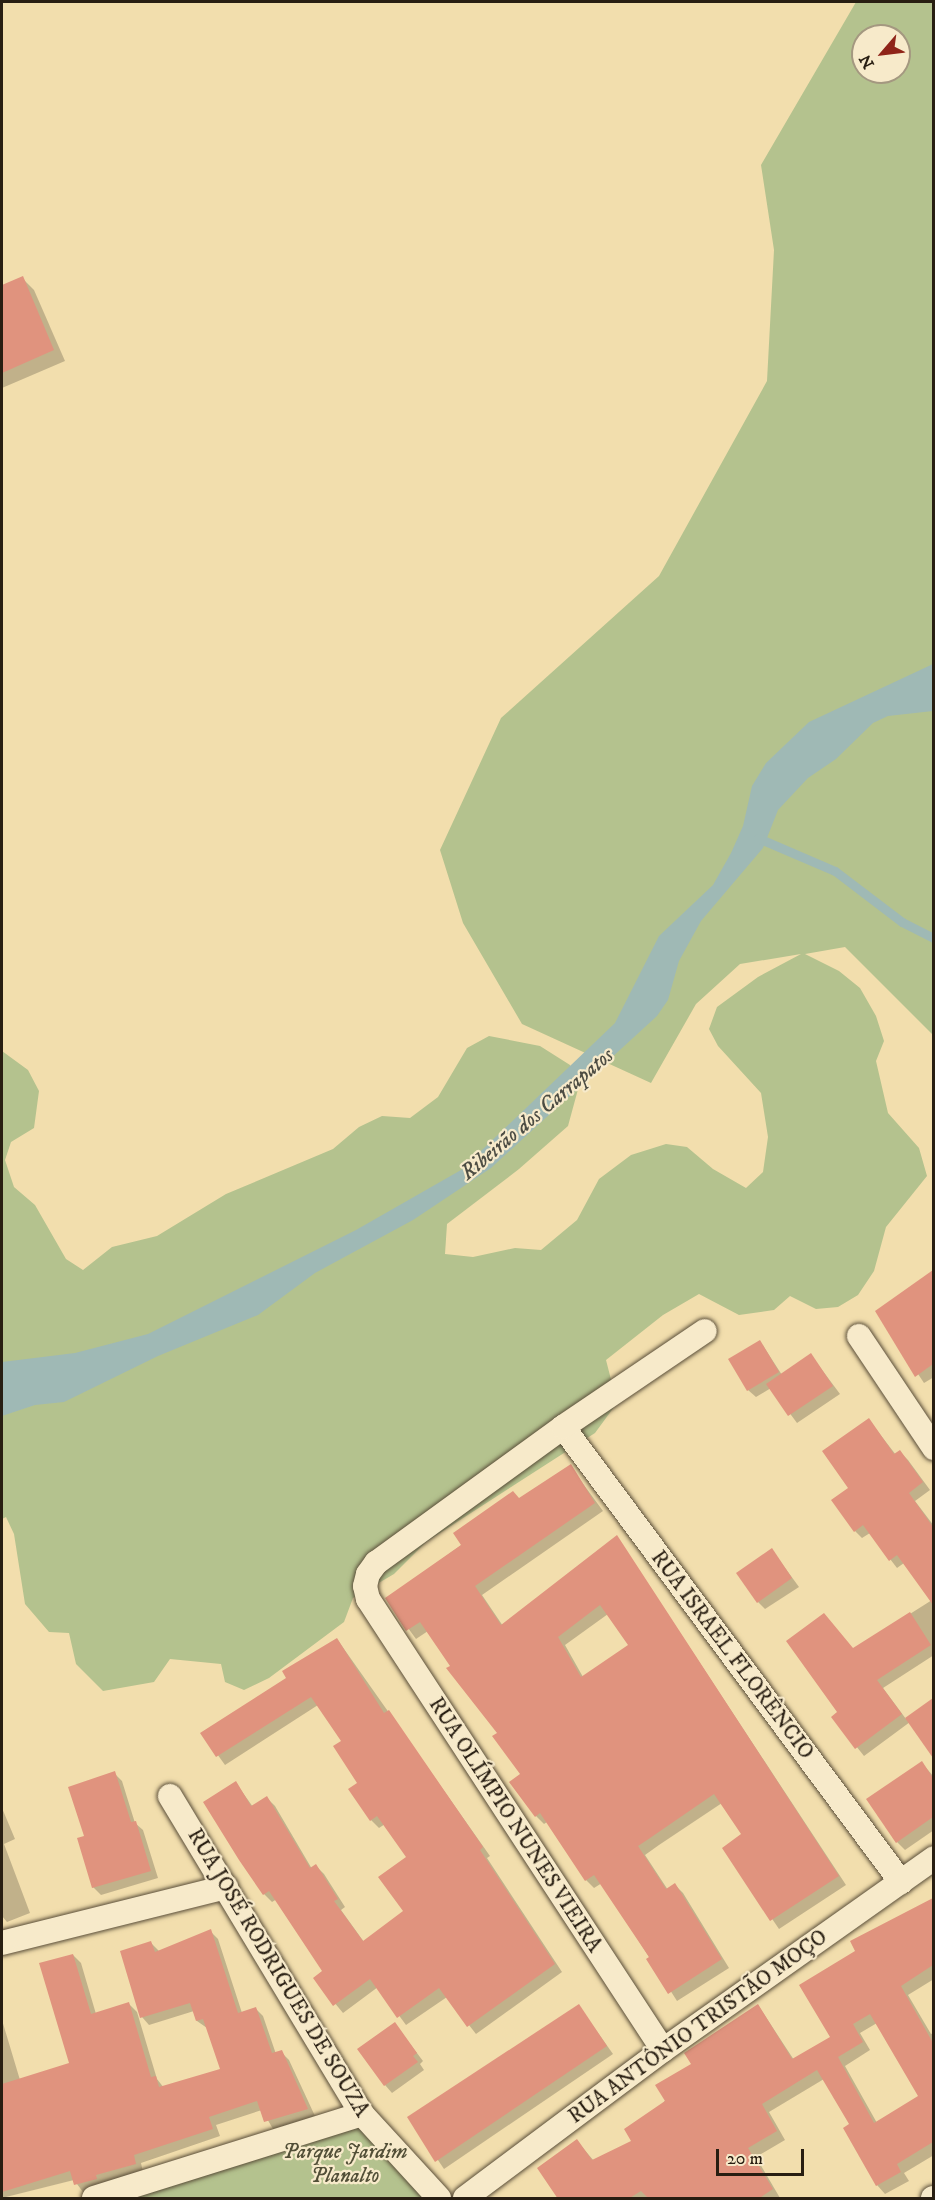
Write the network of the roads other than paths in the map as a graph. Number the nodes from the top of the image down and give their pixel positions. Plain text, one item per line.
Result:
1 (705, 1331) dead end
2 (859, 1336) dead end
3 (563, 1427) junction
4 (933, 1448) edge
5 (170, 1796) dead end
6 (933, 1858) edge
7 (901, 1882) junction
8 (226, 1887) junction
9 (2, 1943) edge
10 (663, 2050) junction
11 (362, 2114) junction
12 (94, 2199) edge
13 (439, 2199) edge
14 (465, 2199) edge

1 - 3 street
2 - 4 street
3 - 7 street, RUA ISRAEL FLORÊNCIO
3 - 10 street, RUA OLÍMPIO NUNES VIEIRA
5 - 8 street, RUA JOSÉ RODRIGUES DE SOUZA
6 - 7 street, RUA ANTÔNIO TRISTÃO MOÇO
7 - 10 street, RUA ANTÔNIO TRISTÃO MOÇO
8 - 9 street
8 - 11 street, RUA JOSÉ RODRIGUES DE SOUZA
10 - 14 street, RUA ANTÔNIO TRISTÃO MOÇO
11 - 12 street
11 - 13 street, RUA JOSÉ RODRIGUES DE SOUZA

